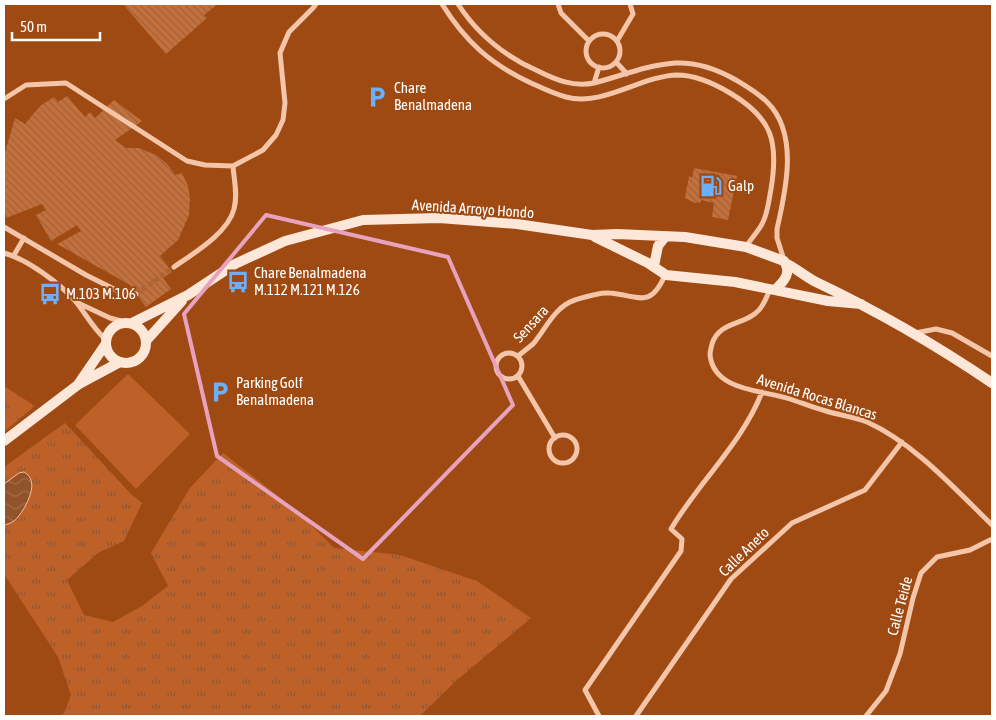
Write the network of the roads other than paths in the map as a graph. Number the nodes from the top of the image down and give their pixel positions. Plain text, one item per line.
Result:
1 (316, 4) edge
2 (442, 4) edge
3 (458, 4) edge
4 (558, 4) edge
5 (630, 4) edge
6 (589, 41) junction
7 (617, 41) junction
8 (616, 62) junction
9 (599, 67) junction
10 (627, 74) junction
11 (594, 83) junction
12 (4, 99) edge
13 (233, 166) junction
14 (4, 227) edge
15 (592, 235) junction
16 (664, 237) junction
17 (24, 238) junction
18 (746, 247) junction
19 (4, 253) edge
20 (14, 256) junction
21 (785, 263) junction
22 (654, 266) junction
23 (174, 267) tunnel mouth
24 (666, 275) junction
25 (773, 289) junction
26 (136, 294) dead end
27 (188, 295) junction
28 (75, 302) junction
29 (861, 304) junction
30 (129, 323) junction
31 (914, 333) junction
32 (146, 341) junction
33 (106, 342) junction
34 (518, 356) junction
35 (992, 356) edge
36 (120, 362) junction
37 (518, 376) junction
38 (992, 383) edge
39 (78, 384) junction
40 (762, 392) junction
41 (555, 438) junction
42 (4, 441) edge
43 (902, 442) junction
44 (992, 525) edge
45 (992, 539) edge
46 (599, 716) edge
47 (636, 716) edge
48 (866, 716) edge

1 - 13 street
2 - 18 street
3 - 11 street
4 - 6 street
5 - 7 street
6 - 7 street
6 - 9 street
7 - 8 street
8 - 9 street
8 - 10 street
9 - 11 street
10 - 11 street
10 - 21 street
12 - 13 street
13 - 23 street
14 - 17 street
15 - 16 main road, Avenida Arroyo Hondo
15 - 22 main road, Avenida Arroyo Hondo
15 - 27 main road, Avenida Arroyo Hondo
16 - 18 main road, Avenida Arroyo Hondo
16 - 22 main road
17 - 20 street
17 - 26 street
18 - 21 main road, Avenida Arroyo Hondo
19 - 20 street
20 - 28 street
21 - 25 main road
21 - 29 main road
22 - 24 main road, Avenida Arroyo Hondo
24 - 25 main road
24 - 34 street, Sensara
25 - 29 main road
25 - 40 street, Avenida Rocas Blancas
27 - 30 main road, Avenida Arroyo Hondo
27 - 32 main road, Avenida Arroyo Hondo
28 - 30 street
28 - 33 street
29 - 31 main road
30 - 32 main road
30 - 33 main road
31 - 35 street
31 - 38 main road
32 - 36 main road
33 - 36 main road
33 - 39 main road
34 - 37 street
34 - 37 street
36 - 39 main road
37 - 41 street
39 - 42 main road
40 - 43 street, Avenida Rocas Blancas
40 - 46 street
41 - 41 street
43 - 44 street, Avenida Rocas Blancas
43 - 47 street, Calle Aneto
45 - 48 street, Calle Teide

